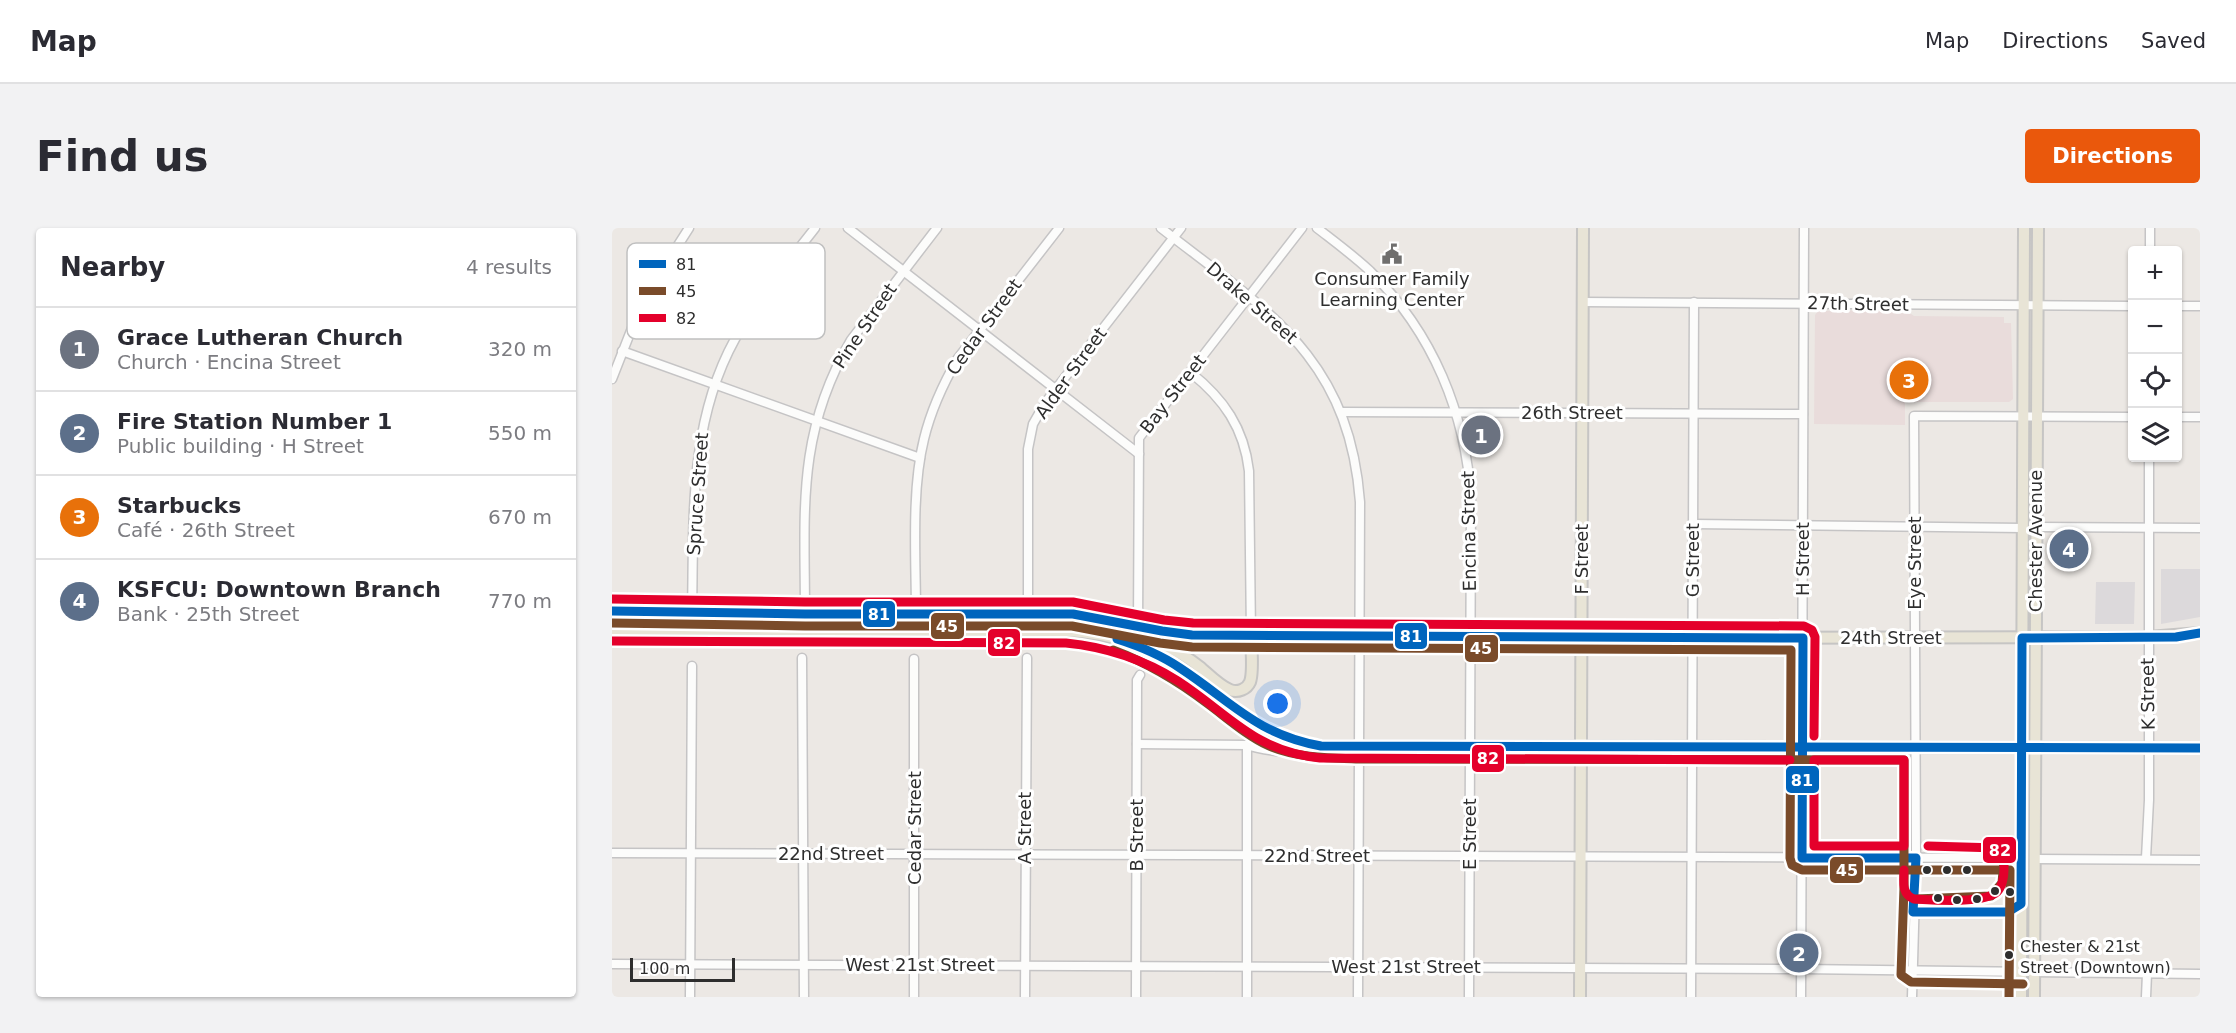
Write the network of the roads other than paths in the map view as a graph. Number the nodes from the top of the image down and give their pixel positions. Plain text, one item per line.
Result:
1 (689, 228) edge
2 (815, 228) edge
3 (848, 228) edge
4 (937, 228) edge
5 (1059, 228) edge
6 (1161, 228) edge
7 (1181, 228) edge
8 (1302, 228) edge
9 (1317, 228) edge
10 (1584, 228) edge
11 (1804, 228) edge
12 (2024, 228) edge
13 (2038, 228) edge
14 (2150, 228) edge
15 (1173, 237) junction
16 (679, 243) edge
17 (804, 243) edge
18 (2150, 246) edge
19 (903, 271) junction
20 (1249, 297) junction
21 (1583, 302) junction
22 (1694, 302) junction
23 (1804, 303) junction
24 (2037, 305) junction
25 (2024, 306) junction
26 (2128, 306) edge
27 (2182, 306) edge
28 (2200, 306) edge
29 (979, 330) junction
30 (627, 339) edge
31 (735, 339) edge
32 (622, 351) junction
33 (1190, 372) junction
34 (612, 379) edge
35 (714, 384) junction
36 (1055, 389) junction
37 (1341, 412) junction
38 (1457, 412) junction
39 (1583, 413) junction
40 (1695, 413) junction
41 (1803, 414) junction
42 (2023, 417) junction
43 (2037, 417) junction
44 (2128, 417) edge
45 (2182, 417) edge
46 (2200, 417) edge
47 (816, 421) junction
48 (1139, 454) junction
49 (920, 458) junction
50 (2149, 462) edge
51 (1694, 524) junction
52 (1803, 526) junction
53 (1915, 526) junction
54 (2022, 528) junction
55 (2036, 528) junction
56 (2148, 528) junction
57 (2200, 528) edge
58 (2036, 572) junction
59 (612, 612) edge
60 (692, 613) junction
61 (805, 614) junction
62 (916, 614) junction
63 (1028, 614) junction
64 (1138, 628) junction
65 (612, 629) edge
66 (2200, 633) edge
67 (1251, 635) junction
68 (1360, 635) junction
69 (1471, 635) junction
70 (1110, 637) junction
71 (2148, 637) junction
72 (1582, 638) junction
73 (1693, 638) junction
74 (1803, 638) junction
75 (1915, 638) junction
76 (2022, 638) junction
77 (2035, 638) junction
78 (802, 658) dead end
79 (1027, 658) dead end
80 (914, 659) dead end
81 (692, 666) dead end
82 (1140, 675) dead end
83 (1137, 744) junction
84 (1247, 745) junction
85 (1359, 747) junction
86 (1470, 747) junction
87 (1581, 747) junction
88 (1692, 748) junction
89 (1802, 748) junction
90 (1916, 748) junction
91 (2021, 748) junction
92 (2034, 748) junction
93 (2149, 748) junction
94 (2200, 748) edge
95 (1314, 756) dead end
96 (612, 853) edge
97 (691, 853) junction
98 (803, 854) junction
99 (915, 854) junction
100 (1025, 855) junction
101 (1136, 855) junction
102 (1247, 856) junction
103 (1358, 856) junction
104 (1470, 856) junction
105 (1581, 857) junction
106 (1692, 857) junction
107 (1802, 858) junction
108 (1916, 858) junction
109 (2022, 858) junction
110 (2146, 858) junction
111 (2035, 859) junction
112 (2200, 860) edge
113 (612, 964) edge
114 (691, 964) junction
115 (804, 965) junction
116 (915, 965) junction
117 (1025, 966) junction
118 (1136, 966) junction
119 (1247, 967) junction
120 (1358, 967) junction
121 (1469, 968) junction
122 (1580, 968) junction
123 (1691, 969) junction
124 (1801, 969) junction
125 (1912, 970) junction
126 (2021, 972) junction
127 (2034, 972) junction
128 (2147, 974) junction
129 (2200, 974) edge
130 (690, 997) edge
131 (804, 997) edge
132 (914, 997) edge
133 (1025, 997) edge
134 (1136, 997) edge
135 (1247, 997) edge
136 (1358, 997) edge
137 (1469, 997) edge
138 (1580, 997) edge
139 (1691, 997) edge
140 (1801, 997) edge
141 (1912, 997) edge
142 (2021, 997) edge
143 (2034, 997) edge
144 (2146, 997) edge

1 - 16 street
2 - 17 street, Spruce Street
3 - 19 street
4 - 19 street, Pine Street
5 - 29 street, Cedar Street
6 - 15 street, Drake Street
7 - 15 street, Alder Street
8 - 20 street, Bay Street
9 - 38 street, Encina Street
10 - 21 main road, F Street
11 - 23 street, H Street
12 - 25 main road, Chester Avenue
13 - 24 main road, Chester Avenue
14 - 18 street
15 - 20 street, Drake Street
15 - 36 street, Alder Street
19 - 29 street
19 - 47 street, Pine Street
20 - 33 street, Bay Street
20 - 37 street, Drake Street
21 - 22 street, 27th Street
21 - 39 main road, F Street
22 - 23 street, 27th Street
22 - 40 street, G Street
23 - 25 street, 27th Street
23 - 41 street, H Street
24 - 25 street, 27th Street
24 - 26 street, 27th Street
24 - 43 main road, Chester Avenue
25 - 42 main road, Chester Avenue
27 - 28 street
29 - 36 street
29 - 49 street, Cedar Street
30 - 32 street
31 - 35 street, Spruce Street
32 - 34 street
32 - 35 street
33 - 48 street, Bay Street
33 - 67 street
35 - 47 street
35 - 60 street, Spruce Street
36 - 48 street
36 - 63 street, Alder Street
37 - 38 street, 26th Street
37 - 68 street, Drake Street
38 - 39 street, 26th Street
38 - 69 street, Encina Street
39 - 40 street, 26th Street
39 - 72 main road, F Street
40 - 41 street, 26th Street
40 - 51 street, G Street
41 - 52 street, H Street
42 - 43 street
42 - 53 street, Eye Street
42 - 54 main road, Chester Avenue
43 - 44 street
43 - 55 main road, Chester Avenue
45 - 46 street
47 - 49 street
47 - 61 street, Pine Street
48 - 64 street, Bay Street
49 - 62 street, Cedar Street
50 - 56 street, K Street
51 - 52 street
51 - 73 street, G Street
52 - 53 street
52 - 74 street, H Street
53 - 54 street
53 - 75 street, Eye Street
54 - 58 main road
54 - 76 main road, Chester Avenue
55 - 56 street
55 - 58 main road, Chester Avenue
56 - 57 street
56 - 71 street, K Street
58 - 77 main road, Chester Avenue
59 - 60 main road, 24th Street
60 - 61 main road, 24th Street
61 - 62 main road, 24th Street
62 - 63 main road, 24th Street
63 - 64 main road, 24th Street
64 - 67 main road, 24th Street
65 - 70 main road
66 - 71 main road, 24th Street
67 - 68 main road, 24th Street
67 - 70 main road
68 - 69 main road, 24th Street
68 - 85 street, Drake Street
69 - 72 main road, 24th Street
69 - 86 street, E Street
70 - 85 main road
71 - 77 main road, 24th Street
71 - 93 street, K Street
72 - 73 main road, 24th Street
72 - 87 main road, F Street
73 - 74 main road, 24th Street
73 - 88 street, G Street
74 - 75 main road, 24th Street
74 - 89 street, H Street
75 - 76 main road, 24th Street
75 - 90 street, Eye Street
76 - 77 main road, 24th Street
76 - 91 main road, Chester Avenue
77 - 92 main road, Chester Avenue
78 - 98 street
79 - 100 street, A Street
80 - 99 street, Cedar Street
81 - 97 street
82 - 83 street, B Street
83 - 84 street
83 - 101 street, B Street
84 - 95 street
84 - 102 street
85 - 86 main road
85 - 103 street, Drake Street
86 - 87 main road
86 - 104 street, E Street
87 - 88 main road
87 - 105 main road, F Street
88 - 89 main road
88 - 106 street, G Street
89 - 90 main road
89 - 107 street, H Street
90 - 91 main road
90 - 108 street, Eye Street
91 - 92 main road
91 - 109 main road, Chester Avenue
92 - 93 main road
92 - 111 main road, Chester Avenue
93 - 94 main road
93 - 110 street, K Street
96 - 97 street, 22nd Street
97 - 98 street, 22nd Street
97 - 114 street
98 - 99 street, 22nd Street
98 - 115 street
99 - 100 street, 22nd Street
99 - 116 street, Cedar Street
100 - 101 street, 22nd Street
100 - 117 street, A Street
101 - 102 street, 22nd Street
101 - 118 street, B Street
102 - 103 street, 22nd Street
102 - 119 street
103 - 104 street, 22nd Street
103 - 120 street, Drake Street
104 - 105 street, 22nd Street
104 - 121 street, E Street
105 - 106 street, 22nd Street
105 - 122 main road, F Street
106 - 107 street, 22nd Street
106 - 123 street, G Street
107 - 108 street, 22nd Street
107 - 124 street, H Street
108 - 109 street, 22nd Street
108 - 125 street, Eye Street
109 - 126 main road, Chester Avenue
110 - 111 street
110 - 112 street
111 - 127 main road, Chester Avenue
113 - 114 street, West 21st Street
114 - 115 street, West 21st Street
114 - 130 street
115 - 116 street, West 21st Street
115 - 131 street
116 - 117 street, West 21st Street
116 - 132 street, Cedar Street
117 - 118 street, West 21st Street
117 - 133 street, A Street
118 - 119 street, West 21st Street
118 - 134 street, B Street
119 - 120 street, West 21st Street
119 - 135 street
120 - 121 street, West 21st Street
120 - 136 street, Drake Street
121 - 122 street, West 21st Street
121 - 137 street, E Street
122 - 123 street, West 21st Street
122 - 138 main road, F Street
123 - 124 street, West 21st Street
123 - 139 street, G Street
124 - 125 street, West 21st Street
124 - 140 street, H Street
125 - 126 street, West 21st Street
125 - 141 street, Eye Street
126 - 127 street, West 21st Street
126 - 142 main road, Chester Avenue
127 - 128 street, West 21st Street
127 - 143 main road, Chester Avenue
128 - 129 street, West 21st Street
128 - 144 street

